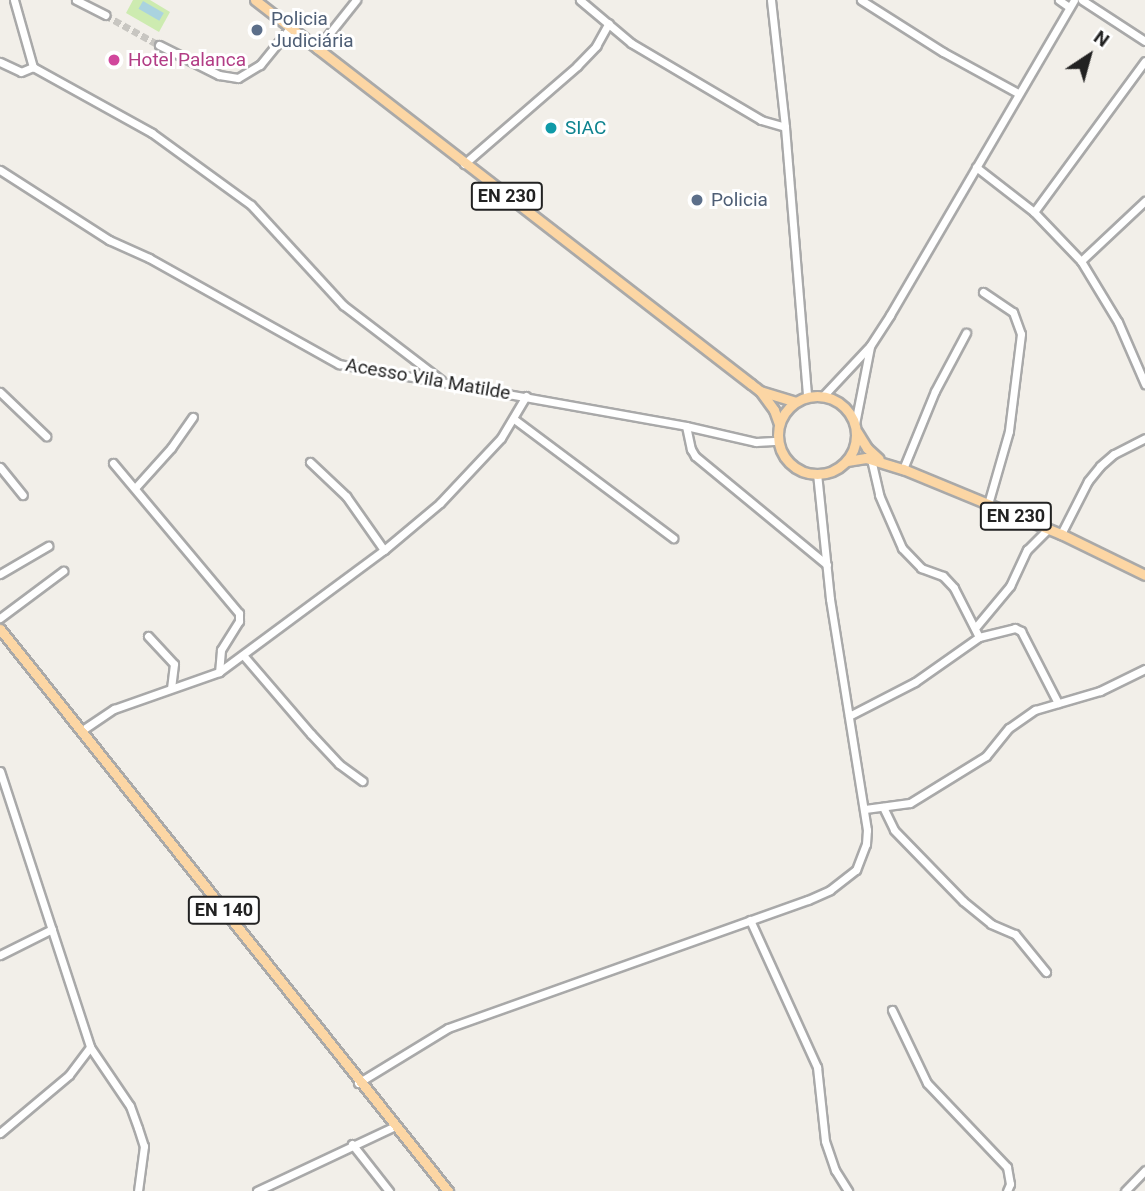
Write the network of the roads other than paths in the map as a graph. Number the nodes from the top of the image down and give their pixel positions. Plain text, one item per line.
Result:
1 (14, 0) edge
2 (76, 0) edge
3 (255, 0) edge
4 (356, 0) edge
5 (580, 0) edge
6 (771, 0) edge
7 (861, 0) edge
8 (1059, 0) edge
9 (1082, 0) edge
10 (1071, 3) edge
11 (105, 15) tunnel mouth
12 (609, 23) junction
13 (290, 28) junction
14 (1145, 41) edge
15 (159, 45) tunnel mouth
16 (317, 49) junction
17 (1145, 61) edge
18 (0, 62) edge
19 (33, 67) junction
20 (1018, 93) junction
21 (785, 127) junction
22 (464, 164) junction
23 (976, 167) junction
24 (0, 170) edge
25 (1145, 201) edge
26 (1034, 212) junction
27 (1081, 261) junction
28 (984, 292) dead end
29 (967, 333) dead end
30 (870, 346) junction
31 (443, 381) junction
32 (1145, 384) edge
33 (0, 391) edge
34 (760, 391) junction
35 (526, 396) junction
36 (807, 396) junction
37 (823, 396) junction
38 (795, 402) junction
39 (192, 417) dead end
40 (514, 419) junction
41 (779, 424) junction
42 (685, 426) junction
43 (855, 427) junction
44 (46, 436) dead end
45 (1145, 438) edge
46 (778, 441) junction
47 (872, 459) junction
48 (847, 461) junction
49 (310, 462) dead end
50 (884, 462) junction
51 (113, 463) dead end
52 (0, 467) edge
53 (903, 469) junction
54 (817, 474) junction
55 (135, 488) junction
56 (23, 495) dead end
57 (988, 504) junction
58 (1048, 529) junction
59 (1061, 534) junction
60 (673, 538) dead end
61 (48, 546) dead end
62 (384, 550) junction
63 (827, 565) junction
64 (63, 571) dead end
65 (0, 574) edge
66 (1145, 575) edge
67 (0, 618) edge
68 (975, 628) junction
69 (0, 629) edge
70 (148, 636) dead end
71 (979, 637) junction
72 (243, 655) junction
73 (1145, 669) edge
74 (219, 672) junction
75 (171, 687) junction
76 (1058, 703) junction
77 (849, 716) junction
78 (81, 731) junction
79 (0, 771) edge
80 (362, 781) dead end
81 (883, 807) junction
82 (865, 809) junction
83 (750, 919) junction
84 (51, 929) junction
85 (0, 955) edge
86 (1046, 972) dead end
87 (892, 1010) dead end
88 (90, 1047) junction
89 (358, 1083) junction
90 (395, 1126) junction
91 (0, 1133) edge
92 (352, 1144) junction
93 (1145, 1170) edge
94 (138, 1191) edge
95 (257, 1191) edge
96 (389, 1191) edge
97 (448, 1191) edge
98 (848, 1191) edge
99 (1007, 1191) edge
100 (1125, 1191) edge

1 - 19 street
2 - 11 street
3 - 13 main road, EN 230
4 - 16 street
5 - 12 street
6 - 21 street
7 - 20 street
8 - 10 street
9 - 14 street
10 - 20 street
12 - 21 street
12 - 22 street
13 - 15 street
13 - 16 main road, EN 230
16 - 22 main road, EN 230
17 - 26 street
18 - 19 street
19 - 31 street
20 - 23 street
21 - 36 street
22 - 34 main road, EN 230
23 - 26 street
23 - 30 street
24 - 31 street, Acesso Vila Matilde
25 - 27 street
26 - 27 street
27 - 32 street
28 - 57 street
29 - 53 street
30 - 37 street
30 - 43 street
31 - 35 street, Acesso Vila Matilde
33 - 44 street
34 - 38 main road, EN 230
34 - 41 main road, EN 230
35 - 40 street
35 - 42 street, Acesso Vila Matilde
36 - 37 main road
36 - 38 main road
37 - 43 main road
38 - 41 main road
39 - 55 street
40 - 60 street
40 - 62 street
41 - 46 main road
42 - 46 street, Acesso Vila Matilde
42 - 63 street
43 - 48 main road
43 - 50 main road, EN 230
45 - 59 street
46 - 54 main road
47 - 48 main road, EN 230
47 - 50 main road, EN 230
47 - 68 street
48 - 54 main road
49 - 62 street
50 - 53 main road, EN 230
51 - 55 street
52 - 56 street
53 - 57 main road, EN 230
54 - 63 street
55 - 74 street
57 - 58 main road, EN 230
58 - 59 main road, EN 230
58 - 68 street
59 - 66 main road, EN 230
61 - 65 street
62 - 72 street
63 - 77 street
64 - 67 street
68 - 71 street
69 - 78 main road, EN 140
70 - 75 street
71 - 76 street
71 - 77 street
72 - 74 street
72 - 80 street
73 - 76 street
74 - 75 street
75 - 78 street
76 - 81 street
77 - 82 street
78 - 89 main road, EN 140
79 - 84 street
81 - 82 street
81 - 86 street
82 - 83 street
83 - 89 street
83 - 98 street
84 - 85 street
84 - 88 street
87 - 99 street
88 - 91 street
88 - 94 street
89 - 90 main road, EN 140
90 - 92 street
90 - 97 main road, EN 140
92 - 95 street
92 - 96 street
93 - 100 street

